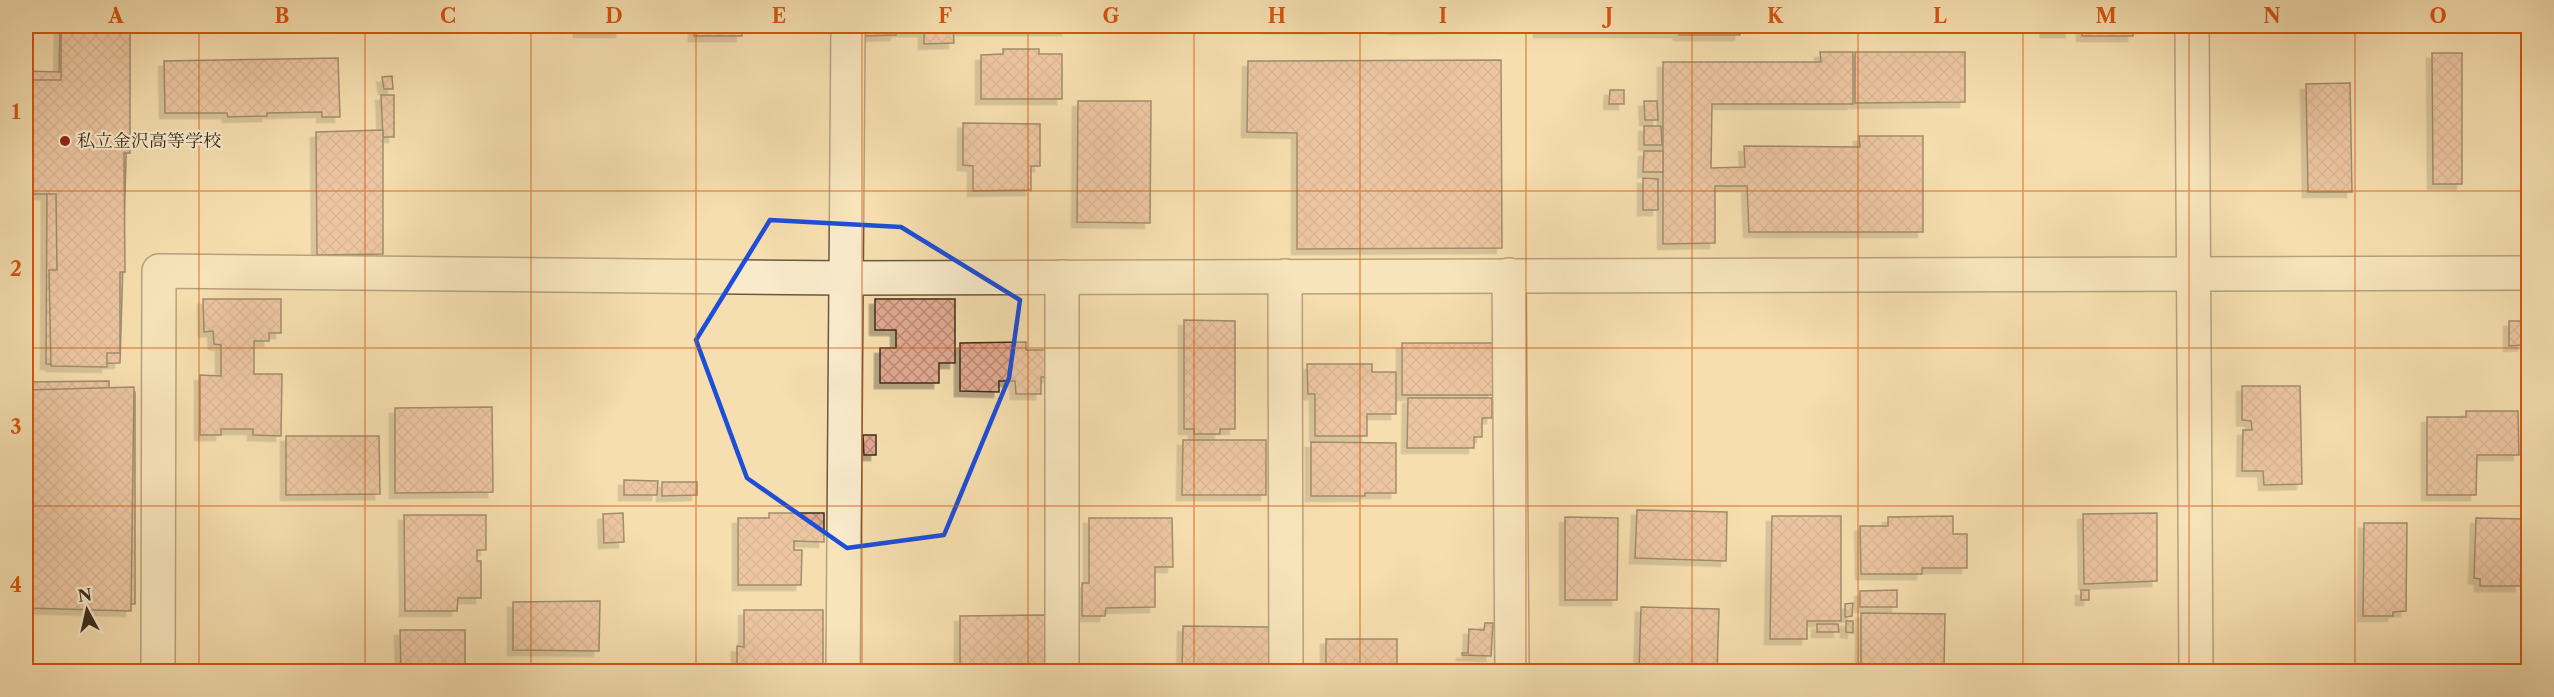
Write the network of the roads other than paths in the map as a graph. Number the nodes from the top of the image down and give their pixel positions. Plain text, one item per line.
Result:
1 (848, 26) edge
2 (2192, 26) edge
3 (2194, 273) junction
4 (2529, 273) edge
5 (1509, 275) junction
6 (1285, 276) junction
7 (1062, 277) junction
8 (847, 278) junction
9 (158, 672) edge
10 (843, 672) edge
11 (1062, 672) edge
12 (1286, 672) edge
13 (1512, 672) edge
14 (2196, 672) edge

1 - 8 street
2 - 3 street
3 - 4 street
3 - 5 street
3 - 14 street
5 - 6 street
5 - 13 street
6 - 7 street
6 - 12 street
7 - 8 street
7 - 11 street
8 - 9 street
8 - 10 street

